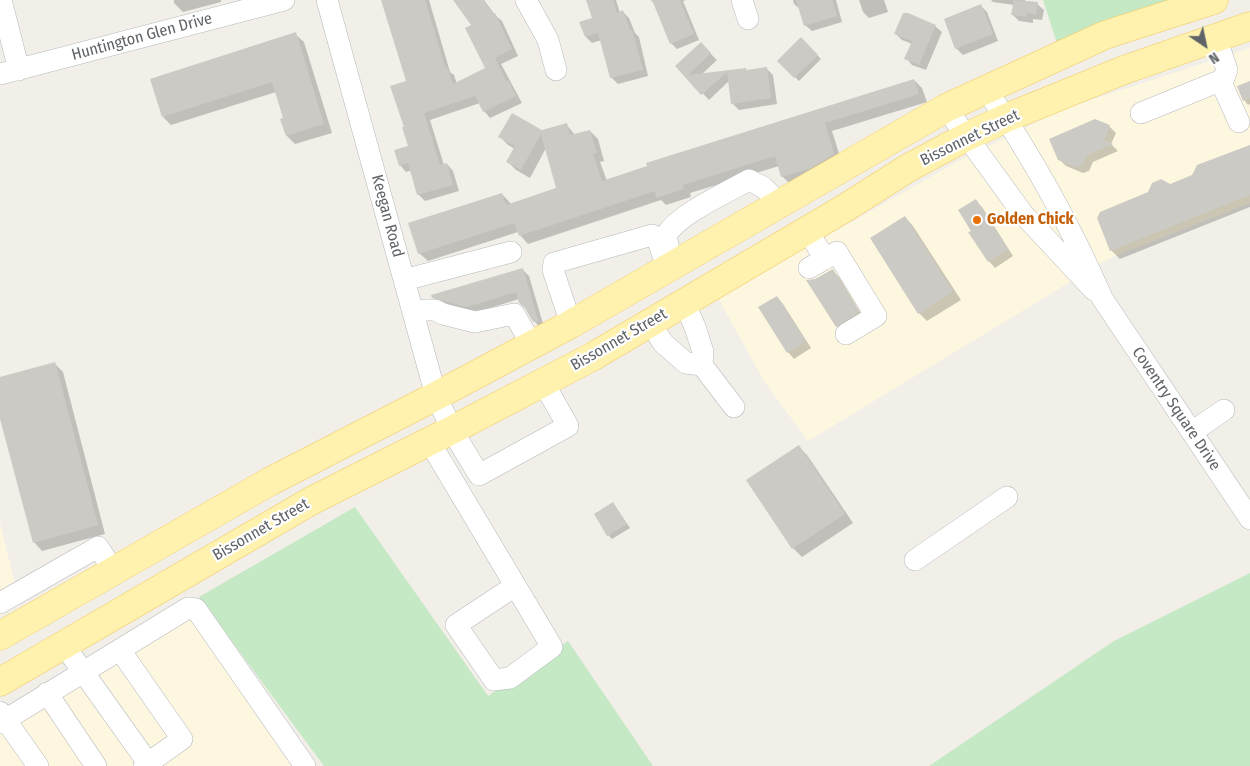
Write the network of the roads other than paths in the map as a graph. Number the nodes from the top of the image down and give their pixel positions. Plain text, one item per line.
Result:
1 (1, 0) edge
2 (284, 0) edge
3 (327, 0) edge
4 (526, 0) edge
5 (1214, 0) edge
6 (252, 4) edge
7 (1250, 26) edge
8 (1216, 37) junction
9 (556, 70) dead end
10 (10, 72) edge
11 (1220, 80) junction
12 (986, 89) junction
13 (946, 108) junction
14 (1141, 113) dead end
15 (1006, 118) junction
16 (1239, 122) dead end
17 (968, 136) junction
18 (780, 204) junction
19 (807, 230) junction
20 (731, 231) junction
21 (511, 252) dead end
22 (750, 263) junction
23 (672, 265) junction
24 (404, 280) junction
25 (1102, 298) junction
26 (684, 302) junction
27 (414, 314) junction
28 (650, 322) junction
29 (571, 324) junction
30 (846, 334) dead end
31 (532, 345) junction
32 (592, 357) junction
33 (702, 365) junction
34 (543, 382) junction
35 (436, 396) junction
36 (734, 407) dead end
37 (1224, 410) dead end
38 (1192, 432) junction
39 (440, 436) junction
40 (1007, 497) dead end
41 (1250, 519) edge
42 (196, 523) junction
43 (216, 556) junction
44 (915, 560) dead end
45 (114, 570) junction
46 (515, 586) junction
47 (152, 594) junction
48 (0, 603) edge
49 (168, 620) junction
50 (0, 636) edge
51 (64, 645) junction
52 (120, 650) junction
53 (82, 672) junction
54 (0, 682) edge
55 (47, 693) junction
56 (2, 718) edge
57 (146, 765) edge
58 (38, 766) edge
59 (96, 766) edge
60 (305, 766) edge

1 - 10 street
2 - 6 street, Huntington Glen Drive
3 - 24 street, Keegan Road
4 - 9 street
5 - 12 main road
6 - 10 street, Huntington Glen Drive
7 - 8 main road, Bissonnet Street
8 - 11 street
8 - 15 main road, Bissonnet Street
11 - 14 street
11 - 16 street
12 - 13 main road
12 - 15 street, Coventry Square Drive
13 - 17 street, Coventry Square Drive
13 - 18 main road
15 - 17 main road, Bissonnet Street
15 - 25 street, Coventry Square Drive
17 - 19 main road, Bissonnet Street
17 - 25 street, Coventry Square Drive
18 - 20 main road
18 - 23 street
19 - 22 main road, Bissonnet Street
19 - 30 street
20 - 22 main road
20 - 23 main road
21 - 24 street
22 - 26 main road, Bissonnet Street
23 - 29 main road
23 - 29 street
24 - 27 street, Keegan Road
25 - 38 street, Coventry Square Drive
26 - 28 main road, Bissonnet Street
26 - 33 street
27 - 31 street
27 - 35 street, Keegan Road
28 - 32 main road, Bissonnet Street
28 - 33 street
29 - 31 main road
29 - 32 main road
31 - 35 main road
32 - 34 main road, Bissonnet Street
33 - 36 street
34 - 39 main road, Bissonnet Street
34 - 39 street
35 - 39 street, Keegan Road
35 - 42 main road
37 - 38 street
38 - 41 street, Coventry Square Drive
39 - 43 main road, Bissonnet Street
39 - 46 street
40 - 44 street
42 - 43 main road
42 - 45 main road
43 - 47 main road, Bissonnet Street
45 - 48 street
45 - 50 main road
46 - 46 street
47 - 49 street
47 - 51 main road, Bissonnet Street
49 - 52 street
49 - 60 street
51 - 53 street
51 - 54 main road, Bissonnet Street
52 - 53 street
52 - 57 street
53 - 55 street
53 - 57 street
55 - 56 street
55 - 59 street
56 - 58 street

